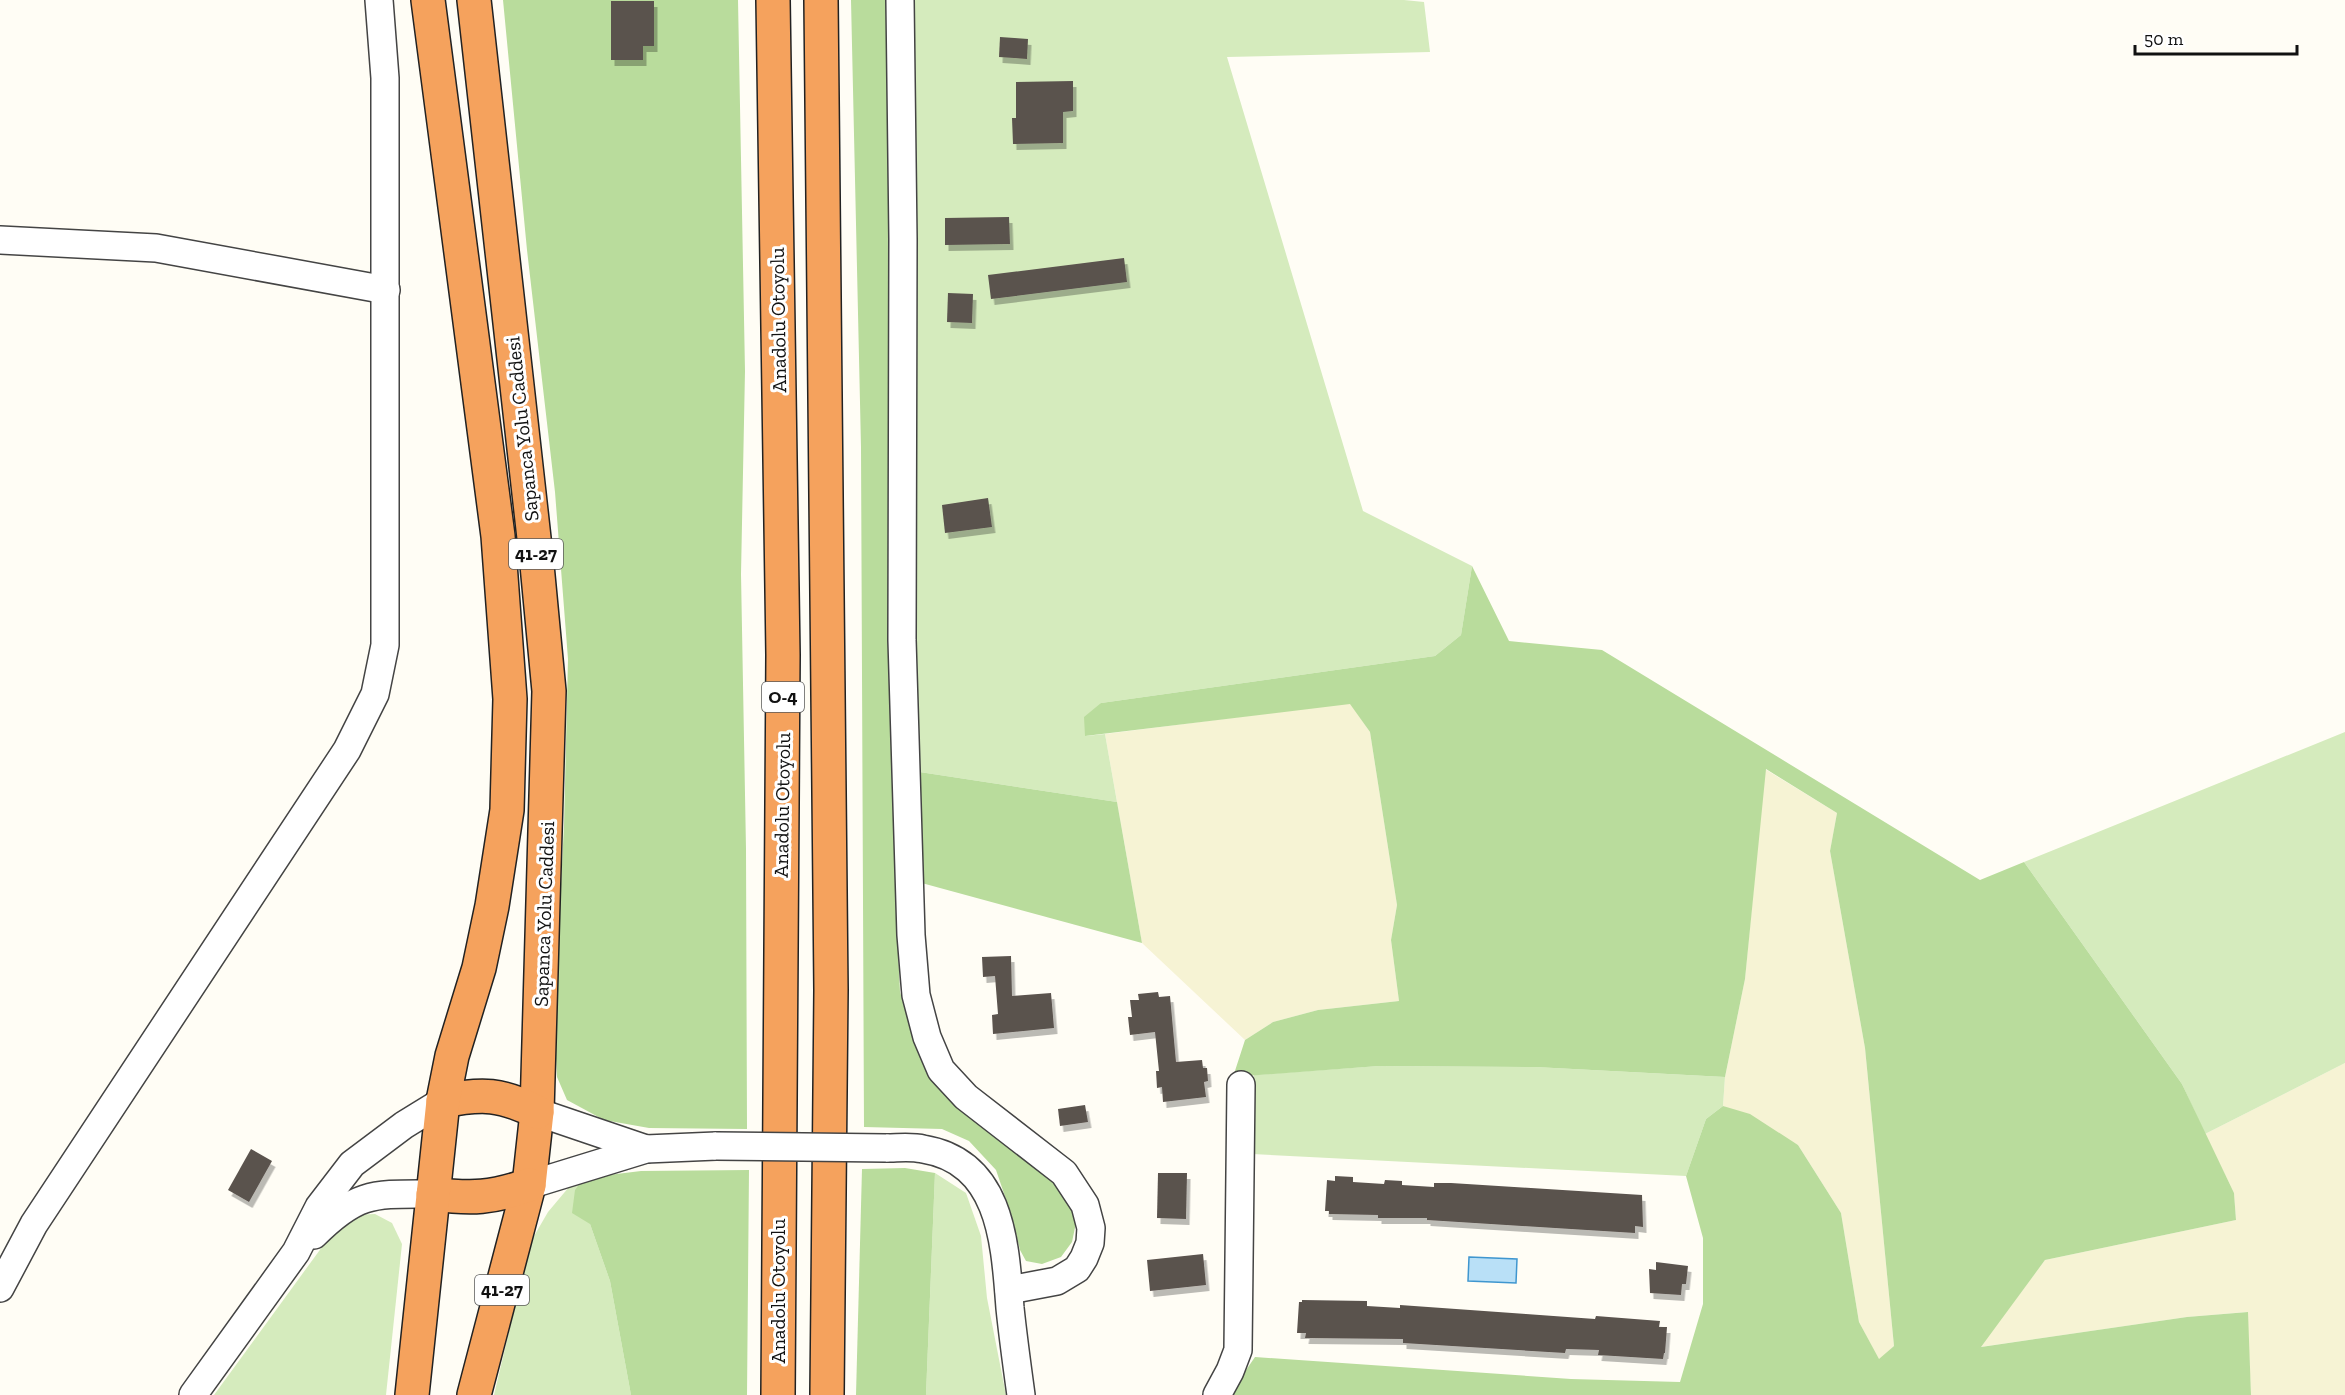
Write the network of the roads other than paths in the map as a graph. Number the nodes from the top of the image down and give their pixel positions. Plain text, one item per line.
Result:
1 (380, 0) edge
2 (428, 0) edge
3 (474, 0) edge
4 (773, 0) edge
5 (821, 0) edge
6 (900, 0) edge
7 (0, 240) edge
8 (386, 290) junction
9 (1241, 1085) dead end
10 (444, 1101) junction
11 (537, 1112) junction
12 (646, 1149) junction
13 (529, 1185) junction
14 (433, 1194) junction
15 (296, 1252) junction
16 (0, 1287) edge
17 (1009, 1290) junction
18 (193, 1395) edge
19 (412, 1395) edge
20 (474, 1395) edge
21 (778, 1395) edge
22 (827, 1395) edge
23 (1021, 1395) edge
24 (1217, 1395) edge

1 - 8 street
2 - 10 highway, Sapanca Yolu Caddesi
3 - 11 highway, Sapanca Yolu Caddesi / 41-27
4 - 21 highway, Anadolu Otoyolu / O-4
5 - 22 highway, O-4
6 - 17 street
7 - 8 street
8 - 16 street
9 - 24 street
10 - 11 highway
10 - 14 highway, Sapanca Yolu Caddesi
10 - 15 street
11 - 12 street
11 - 13 highway, Sapanca Yolu Caddesi
12 - 13 street
12 - 17 street, bridge
13 - 14 highway
13 - 20 highway, 41-27
14 - 15 street
14 - 19 highway
15 - 18 street
17 - 23 street

